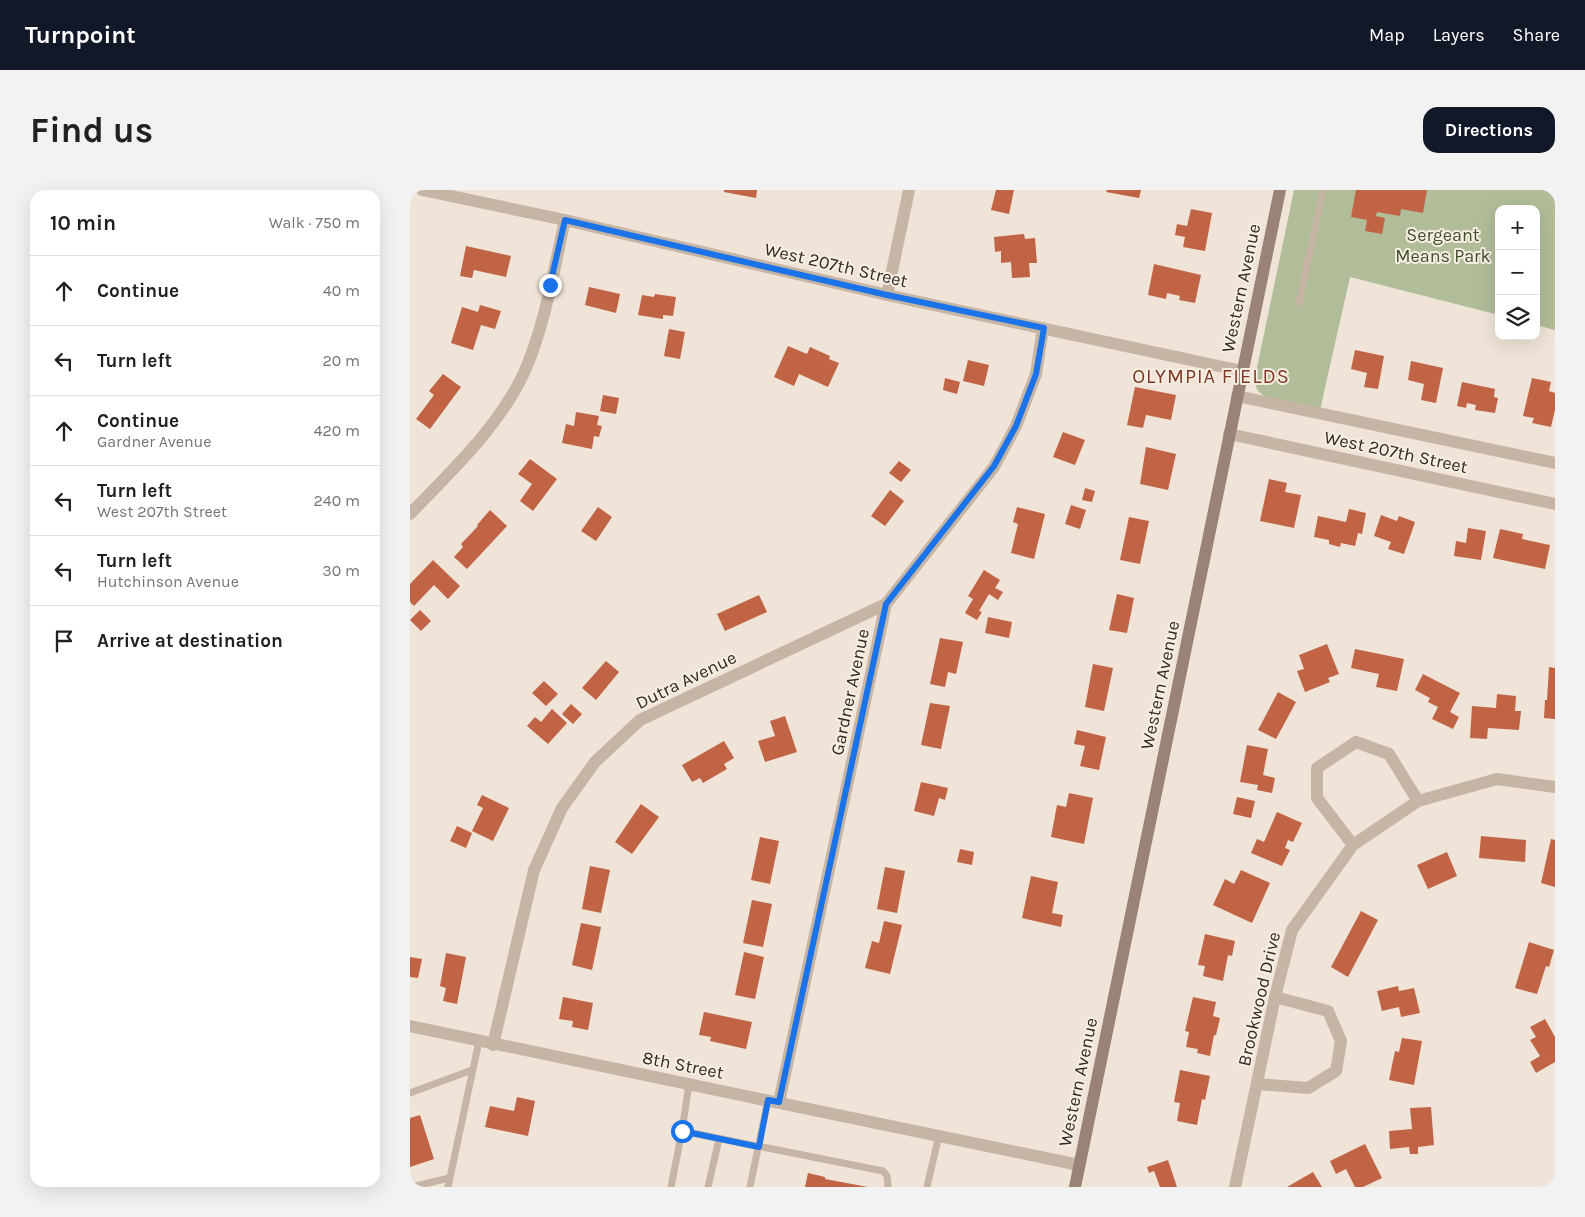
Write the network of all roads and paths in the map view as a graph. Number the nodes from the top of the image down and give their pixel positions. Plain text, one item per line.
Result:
1 (422, 190) edge
2 (909, 190) edge
3 (1280, 190) edge
4 (1323, 190) edge
5 (565, 220) junction
6 (887, 295) junction
7 (1299, 302) dead end
8 (1044, 328) junction
9 (1242, 371) junction
10 (1237, 396) junction
11 (1229, 434) junction
12 (1555, 464) edge
13 (1555, 504) edge
14 (410, 514) edge
15 (886, 604) junction
16 (1555, 787) edge
17 (1418, 801) junction
18 (1353, 845) junction
19 (1275, 997) junction
20 (410, 1026) edge
21 (479, 1041) junction
22 (493, 1045) junction
23 (472, 1070) junction
24 (689, 1084) junction
25 (1258, 1084) junction
26 (410, 1093) edge
27 (774, 1101) junction
28 (682, 1131) junction
29 (944, 1136) junction
30 (719, 1139) junction
31 (759, 1147) junction
32 (1079, 1165) junction
33 (449, 1178) junction
34 (412, 1187) edge
35 (448, 1187) edge
36 (671, 1187) edge
37 (708, 1187) edge
38 (750, 1187) edge
39 (888, 1187) edge
40 (927, 1187) edge
41 (1075, 1187) edge
42 (1235, 1187) edge

1 - 5 street, West 207th Street
2 - 6 street
3 - 9 main road, Western Avenue
4 - 7 lane
5 - 6 street, West 207th Street
5 - 14 street
6 - 8 street, West 207th Street
8 - 9 street, West 207th Street
8 - 15 street, Gardner Avenue
9 - 10 main road, Western Avenue
10 - 11 main road, Western Avenue
10 - 12 street, West 207th Street
11 - 13 street, West 207th Street
11 - 32 main road, Western Avenue
15 - 22 street, Dutra Avenue
15 - 27 street, Gardner Avenue
16 - 17 street, Brookwood Drive
17 - 18 street, Brookwood Drive
17 - 18 street
18 - 19 street, Brookwood Drive
19 - 25 street, Brookwood Drive
19 - 25 street
20 - 21 street, 8th Street
21 - 22 street, 8th Street
21 - 23 lane
22 - 24 street, 8th Street
23 - 26 lane
23 - 33 lane
24 - 27 street, 8th Street
24 - 28 lane
25 - 42 street, Brookwood Drive
27 - 29 street, 8th Street
27 - 31 lane
28 - 30 lane
28 - 36 lane
29 - 32 street, 8th Street
29 - 40 lane
30 - 31 lane
30 - 37 lane
31 - 38 lane
31 - 39 lane
32 - 41 main road, Western Avenue
33 - 34 lane
33 - 35 lane

